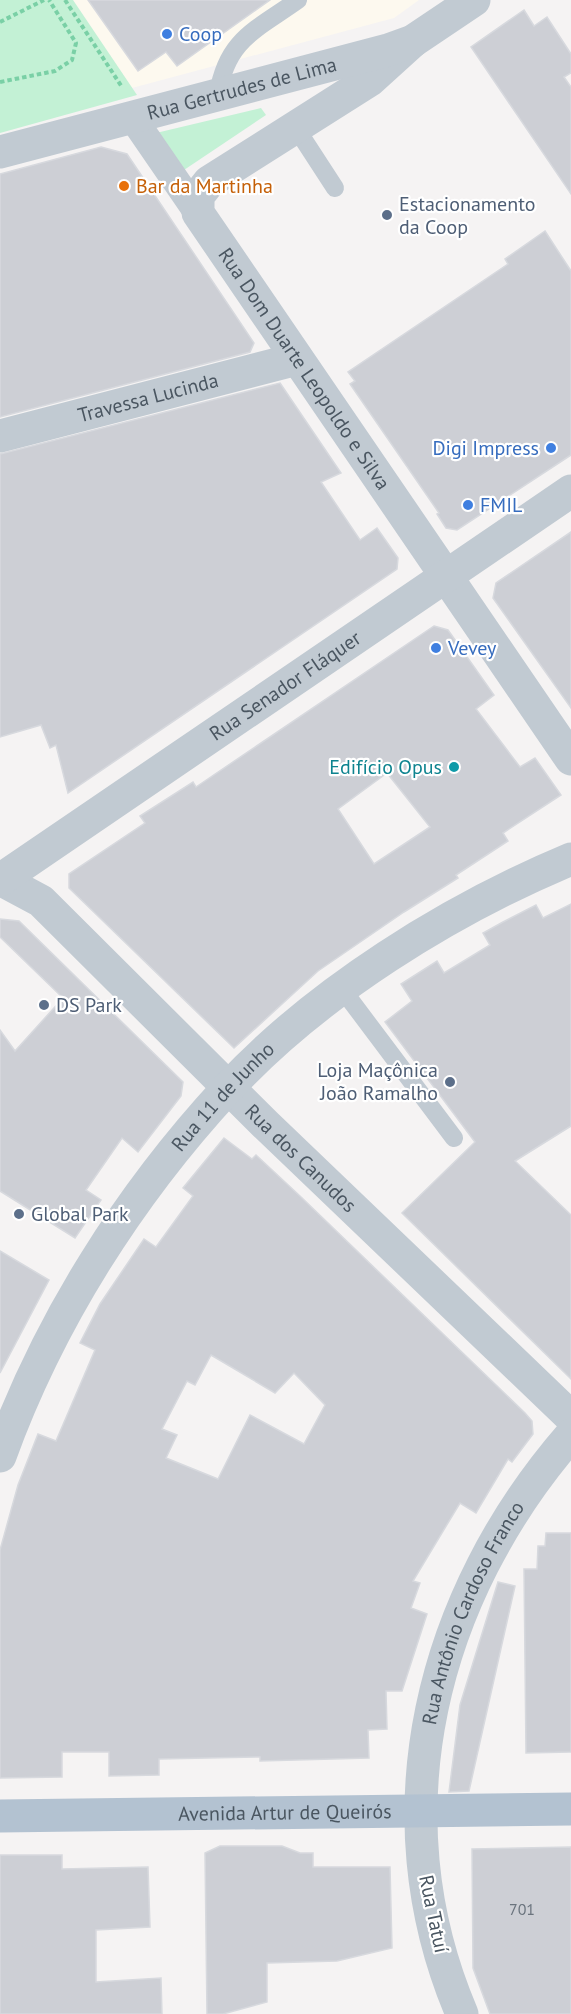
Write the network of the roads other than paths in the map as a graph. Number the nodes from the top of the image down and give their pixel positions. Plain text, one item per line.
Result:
1 (298, 0) edge
2 (474, 0) edge
3 (413, 41) junction
4 (218, 94) junction
5 (144, 113) junction
6 (296, 128) junction
7 (0, 152) edge
8 (335, 188) dead end
9 (198, 213) junction
10 (297, 359) junction
11 (0, 436) edge
12 (571, 491) edge
13 (446, 577) junction
14 (571, 759) edge
15 (571, 859) edge
16 (0, 879) edge
17 (342, 989) junction
18 (228, 1088) junction
19 (454, 1138) dead end
20 (571, 1417) edge
21 (571, 1435) edge
22 (0, 1456) edge
23 (571, 1809) edge
24 (420, 1811) junction
25 (0, 1816) edge
26 (462, 2014) edge

1 - 4 lane
2 - 3 street, Rua Gertrudes de Lima
3 - 4 street, Rua Gertrudes de Lima
3 - 6 street
4 - 5 street, Rua Gertrudes de Lima
5 - 7 street, Rua Gertrudes de Lima
5 - 9 street
6 - 8 lane
6 - 9 street
9 - 10 street, Rua Dom Duarte Leopoldo e Silva
10 - 11 street, Travessa Lucinda
10 - 13 street, Rua Dom Duarte Leopoldo e Silva
12 - 13 street, Rua Senador Fláquer
13 - 14 street, Rua Dom Duarte Leopoldo e Silva
13 - 16 street, Rua Senador Fláquer
15 - 17 street, Rua 11 de Junho
16 - 18 street, Rua dos Canudos
17 - 18 street, Rua 11 de Junho
17 - 19 lane
18 - 20 street, Rua dos Canudos
18 - 22 street, Rua 11 de Junho
21 - 24 street, Rua Antônio Cardoso Franco
23 - 24 main road, Avenida Artur de Queirós
24 - 25 main road, Avenida Artur de Queirós
24 - 26 street, Rua Tatuí

